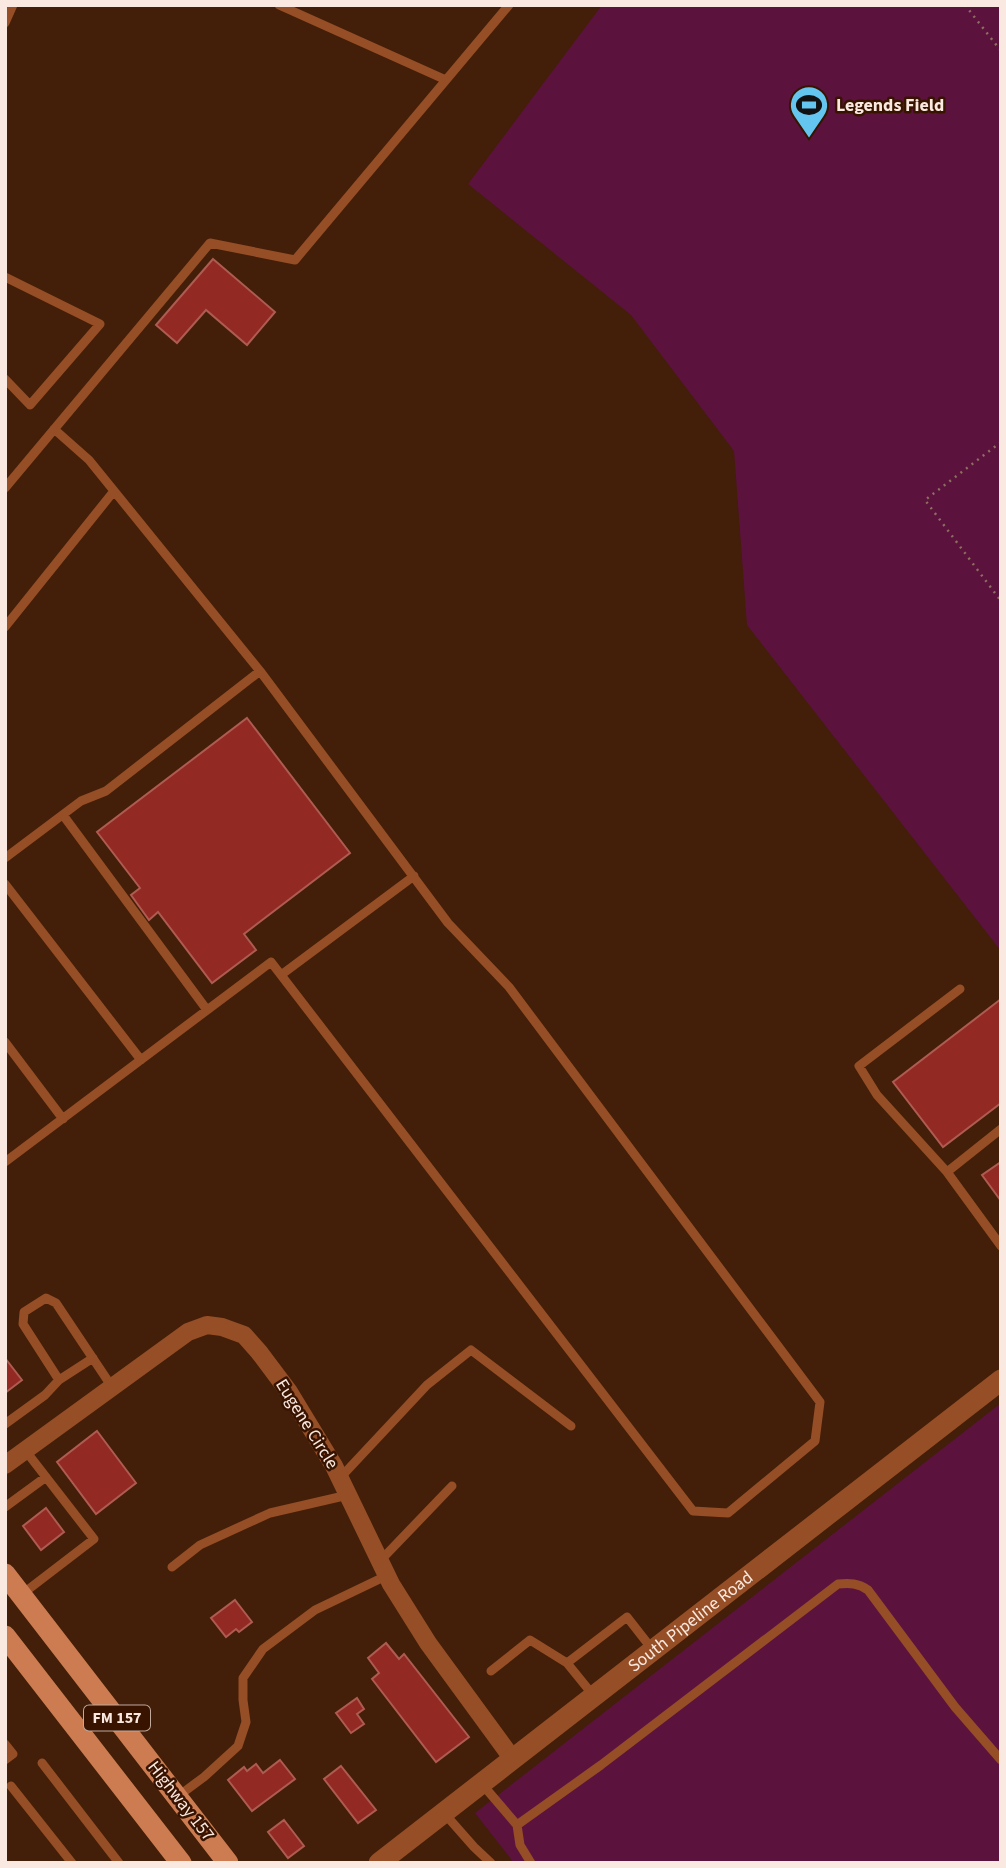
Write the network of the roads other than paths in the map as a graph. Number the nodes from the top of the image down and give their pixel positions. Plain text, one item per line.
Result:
1 (13, 5) edge
2 (279, 5) edge
3 (509, 5) edge
4 (5, 23) edge
5 (446, 80) junction
6 (5, 277) edge
7 (5, 379) edge
8 (54, 429) junction
9 (5, 488) edge
10 (114, 491) junction
11 (5, 627) edge
12 (260, 671) junction
13 (63, 815) junction
14 (5, 858) edge
15 (414, 876) junction
16 (5, 884) edge
17 (281, 975) junction
18 (960, 989) dead end
19 (207, 1010) junction
20 (5, 1042) edge
21 (141, 1060) junction
22 (63, 1119) junction
23 (1001, 1129) edge
24 (5, 1163) edge
25 (947, 1172) junction
26 (1001, 1246) edge
27 (93, 1358) junction
28 (59, 1380) junction
29 (1001, 1380) edge
30 (112, 1387) junction
31 (5, 1424) edge
32 (571, 1426) dead end
33 (25, 1450) junction
34 (5, 1465) edge
35 (46, 1476) junction
36 (340, 1478) junction
37 (452, 1486) dead end
38 (348, 1494) junction
39 (5, 1507) edge
40 (172, 1567) dead end
41 (384, 1568) junction
42 (5, 1574) edge
43 (22, 1595) junction
44 (5, 1636) edge
45 (652, 1649) junction
46 (567, 1663) junction
47 (491, 1671) dead end
48 (593, 1695) junction
49 (5, 1744) edge
50 (512, 1758) junction
51 (5, 1760) edge
52 (1001, 1760) edge
53 (42, 1763) dead end
54 (481, 1783) junction
55 (11, 1786) dead end
56 (177, 1797) junction
57 (443, 1812) junction
58 (517, 1825) junction
59 (72, 1863) edge
60 (120, 1863) edge
61 (181, 1863) edge
62 (228, 1863) edge
63 (379, 1863) edge
64 (491, 1863) edge
65 (531, 1863) edge

1 - 4 lane
2 - 5 lane
3 - 5 lane
5 - 8 lane
6 - 7 lane
8 - 9 lane
8 - 10 lane
10 - 11 lane
10 - 12 lane
12 - 13 lane
12 - 15 lane
13 - 14 lane
13 - 19 lane
15 - 17 lane
15 - 17 lane
16 - 21 lane
17 - 19 lane
18 - 25 lane
19 - 21 lane
20 - 22 lane
21 - 22 lane
22 - 24 lane
23 - 25 lane
25 - 26 lane
27 - 28 lane
27 - 28 lane
27 - 30 lane
28 - 31 lane
29 - 45 street, South Pipeline Road
30 - 33 street, Eugene Circle
30 - 36 street, Eugene Circle
32 - 36 lane
33 - 34 street, Eugene Circle
33 - 35 lane
35 - 39 lane
35 - 43 lane
36 - 38 street, Eugene Circle
37 - 41 lane
38 - 40 lane
38 - 41 street, Eugene Circle
41 - 50 street, Eugene Circle
41 - 56 lane
42 - 43 main road, Highway 157 / FM 157
43 - 56 main road, Highway 157 / FM 157
44 - 61 main road, FM 157
45 - 46 lane
45 - 48 street, South Pipeline Road
46 - 47 lane
46 - 48 lane
48 - 50 street, South Pipeline Road
49 - 51 lane
50 - 54 street, South Pipeline Road
52 - 58 lane
53 - 60 lane
54 - 57 street, South Pipeline Road
54 - 58 lane
55 - 59 lane
56 - 62 main road, Highway 157 / FM 157
57 - 63 street, South Pipeline Road
57 - 64 lane
58 - 65 lane

